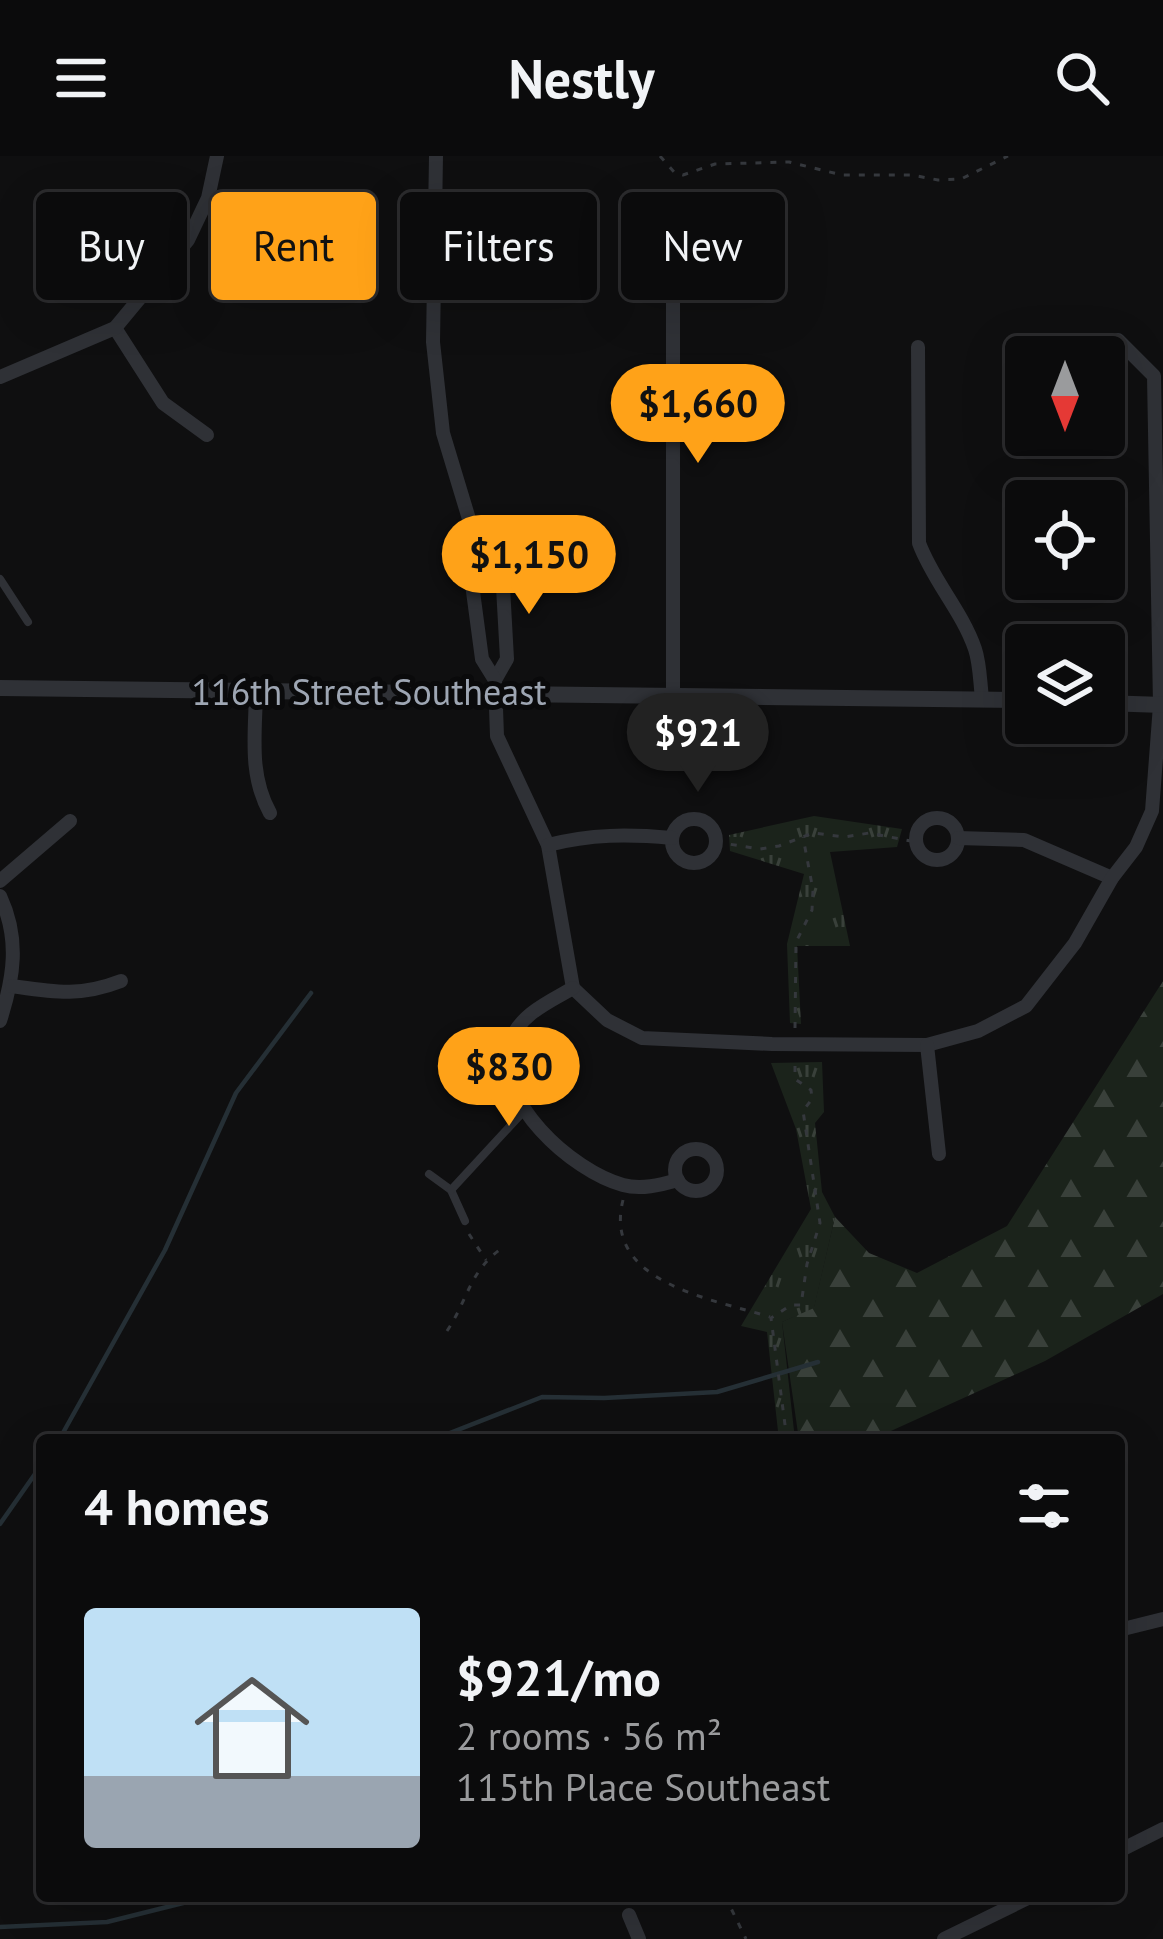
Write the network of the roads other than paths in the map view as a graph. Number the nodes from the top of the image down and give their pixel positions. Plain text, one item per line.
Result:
1 (217, 156) edge
2 (436, 156) edge
3 (673, 300) edge
4 (116, 328) junction
5 (918, 347) dead end
6 (1125, 347) edge
7 (0, 377) edge
8 (207, 435) dead end
9 (482, 562) junction
10 (0, 579) edge
11 (28, 622) dead end
12 (495, 687) junction
13 (0, 688) edge
14 (256, 693) junction
15 (673, 693) junction
16 (982, 698) junction
17 (1005, 699) edge
18 (1125, 704) edge
19 (1161, 705) edge
20 (270, 813) dead end
21 (70, 821) dead end
22 (672, 838) junction
23 (958, 838) junction
24 (548, 845) junction
25 (1112, 878) junction
26 (0, 881) edge
27 (0, 896) edge
28 (121, 981) dead end
29 (11, 986) junction
30 (573, 988) junction
31 (0, 1021) edge
32 (927, 1045) junction
33 (526, 1110) junction
34 (939, 1154) dead end
35 (429, 1174) dead end
36 (678, 1180) dead end
37 (451, 1190) junction
38 (465, 1221) road end
39 (1163, 1619) edge
40 (1125, 1628) edge
41 (1163, 1829) edge
42 (1125, 1848) edge
43 (1021, 1902) edge
44 (629, 1915) dead end
45 (952, 1938) edge
46 (639, 1939) edge

1 - 4 street
2 - 9 street
3 - 15 street
4 - 7 street
4 - 8 street
5 - 16 street
6 - 19 street
9 - 12 street
9 - 12 street
10 - 11 lane
12 - 14 street, 116th Street Southeast
12 - 15 street, 116th Street Southeast
12 - 24 street
13 - 14 street, 116th Street Southeast
14 - 20 street
15 - 16 street, 116th Street Southeast
16 - 17 street, 116th Street Southeast
18 - 19 street
19 - 25 street
21 - 26 street
22 - 22 street
22 - 24 street
23 - 23 street
23 - 25 street
24 - 30 street
25 - 32 street
27 - 29 street
28 - 29 street
29 - 31 street
30 - 32 street
30 - 33 street
32 - 34 street
33 - 36 street
33 - 37 lane
35 - 37 lane
37 - 38 lane
39 - 40 street
41 - 42 street
43 - 45 street
44 - 46 street

